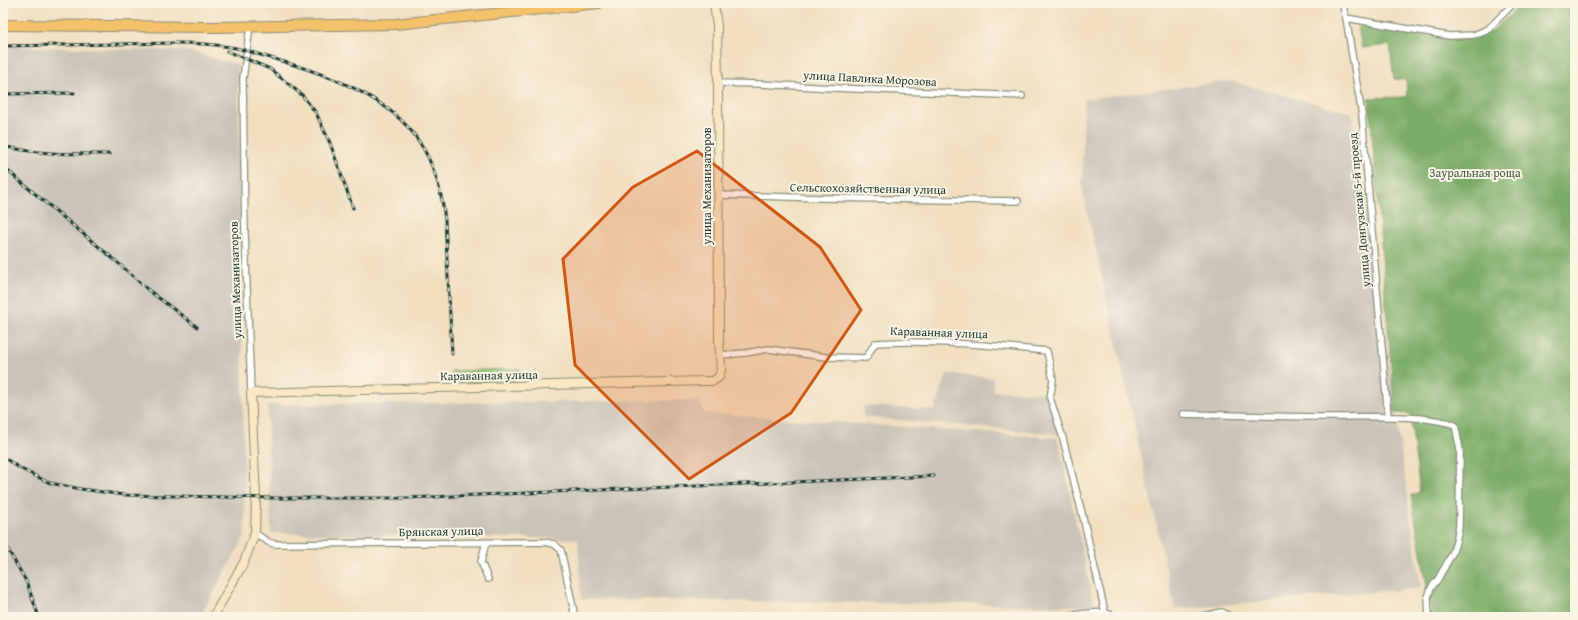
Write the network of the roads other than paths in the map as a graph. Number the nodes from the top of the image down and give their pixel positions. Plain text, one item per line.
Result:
1 (599, 3) edge
2 (714, 3) edge
3 (1342, 3) edge
4 (1514, 3) edge
5 (1346, 18) junction
6 (3, 25) edge
7 (250, 26) junction
8 (718, 83) junction
9 (1022, 96) dead end
10 (719, 195) junction
11 (1018, 201) dead end
12 (720, 355) junction
13 (721, 370) joint
14 (251, 393) junction
15 (1183, 414) dead end
16 (1388, 417) junction
17 (255, 533) junction
18 (486, 542) junction
19 (488, 579) dead end
20 (1105, 612) junction
21 (213, 617) edge
22 (575, 617) edge
23 (1068, 617) edge
24 (1116, 617) edge
25 (1198, 617) edge
26 (1231, 617) edge
27 (1429, 617) edge

1 - 7 highway
2 - 8 street, улица Механизаторов
3 - 5 street, улица Донгузская 5-й проезд
4 - 5 street
5 - 16 street, улица Донгузская 5-й проезд
6 - 7 highway
7 - 14 street, улица Механизаторов
8 - 9 street, улица Павлика Морозова
8 - 10 street, улица Механизаторов
10 - 11 street, Сельскохозяйственная улица
10 - 12 street, улица Механизаторов
12 - 13 street, улица Механизаторов
12 - 20 street, Караванная улица
13 - 14 street, Караванная улица
14 - 17 street, улица Механизаторов
15 - 16 street
16 - 27 street
17 - 18 street, Брянская улица
17 - 21 street, улица Механизаторов
18 - 19 street
18 - 22 street, Брянская улица
20 - 23 street
20 - 24 street
25 - 26 street

